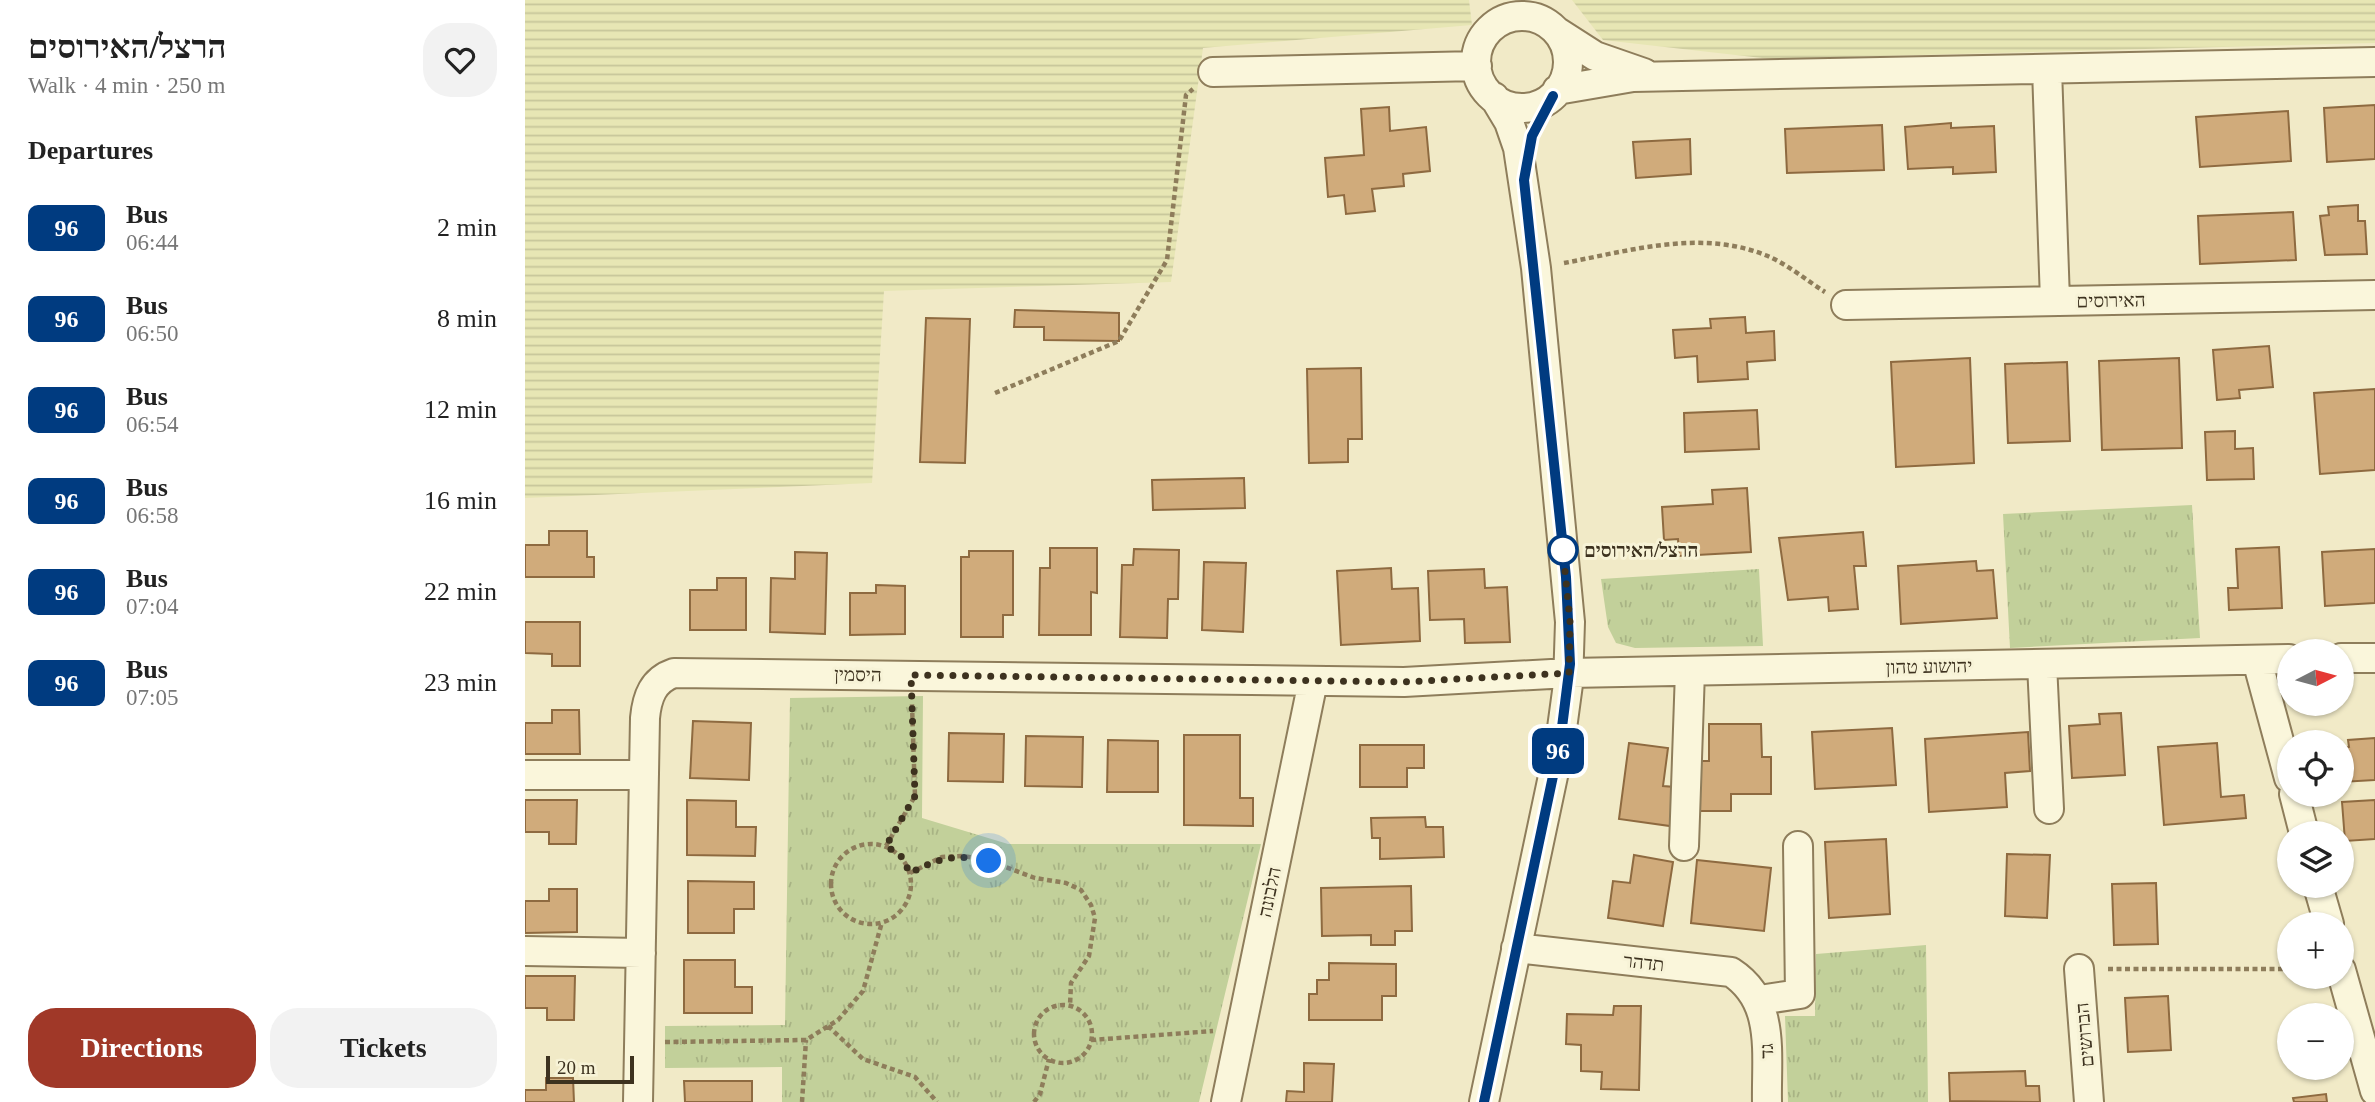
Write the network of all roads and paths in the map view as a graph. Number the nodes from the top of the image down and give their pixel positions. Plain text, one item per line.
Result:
1 (1489, 0) edge
2 (1539, 17) edge
3 (1487, 33) junction
4 (2375, 62) edge
5 (1477, 66) junction
6 (2047, 69) junction
7 (1213, 72) joint
8 (1657, 77) junction
9 (1555, 93) junction
10 (1493, 97) junction
11 (1524, 180) junction
12 (1536, 268) junction
13 (2375, 295) edge
14 (2055, 301) junction
15 (1846, 305) joint
16 (995, 393) dead end
17 (2375, 658) edge
18 (2277, 659) edge
19 (2354, 659) edge
20 (2257, 660) junction
21 (2042, 664) junction
22 (1690, 671) junction
23 (1569, 673) junction
24 (911, 675) junction
25 (1313, 681) junction
26 (2277, 734) edge
27 (525, 775) edge
28 (644, 775) junction
29 (2049, 809) dead end
30 (886, 846) junction
31 (1684, 846) dead end
32 (1798, 846) dead end
33 (910, 873) junction
34 (882, 922) junction
35 (1516, 948) junction
36 (525, 951) edge
37 (641, 953) junction
38 (2078, 969) joint
39 (2277, 969) edge
40 (2346, 989) edge
41 (1759, 1000) junction
42 (1070, 1006) junction
43 (828, 1026) junction
44 (1241, 1029) junction
45 (806, 1040) junction
46 (1091, 1040) junction
47 (639, 1042) junction
48 (1049, 1059) junction
49 (2375, 1091) edge
50 (638, 1102) edge
51 (802, 1102) edge
52 (937, 1102) edge
53 (1034, 1102) edge
54 (1226, 1102) edge
55 (1484, 1102) edge
56 (1767, 1102) edge
57 (2089, 1102) edge

1 - 3 street
2 - 3 street
2 - 8 street
2 - 9 street
3 - 5 street
4 - 6 street
5 - 7 street
5 - 10 street
6 - 8 street
6 - 14 street
7 - 16 path
8 - 9 street
9 - 10 street
9 - 11 street
10 - 11 street
11 - 12 street
12 - 15 path
12 - 23 street
13 - 14 street, האירוסים
14 - 15 street, האירוסים
17 - 19 street
18 - 20 street, יהושוע טהון
20 - 21 street, יהושוע טהון
20 - 26 street
21 - 22 street, יהושוע טהון
21 - 29 street
22 - 23 street, יהושוע טהון
22 - 31 street
23 - 25 street, היסמין
23 - 35 street
24 - 25 street, היסמין
24 - 28 street, היסמין
24 - 30 path
25 - 44 street, הלבונה
27 - 28 street
28 - 37 street, היסמין
30 - 33 path
30 - 34 path
32 - 41 street
33 - 34 path
33 - 42 path
34 - 43 path
35 - 41 street, תדהר
35 - 55 street
36 - 37 street
37 - 47 street, היסמין
38 - 39 path
38 - 57 street, הברושים
40 - 49 street
41 - 56 street, גד
42 - 46 path
42 - 48 path
43 - 45 path
43 - 52 path
44 - 46 path
44 - 54 street, הלבונה
45 - 47 path
45 - 51 path
46 - 48 path
47 - 50 street, היסמין
48 - 53 path

